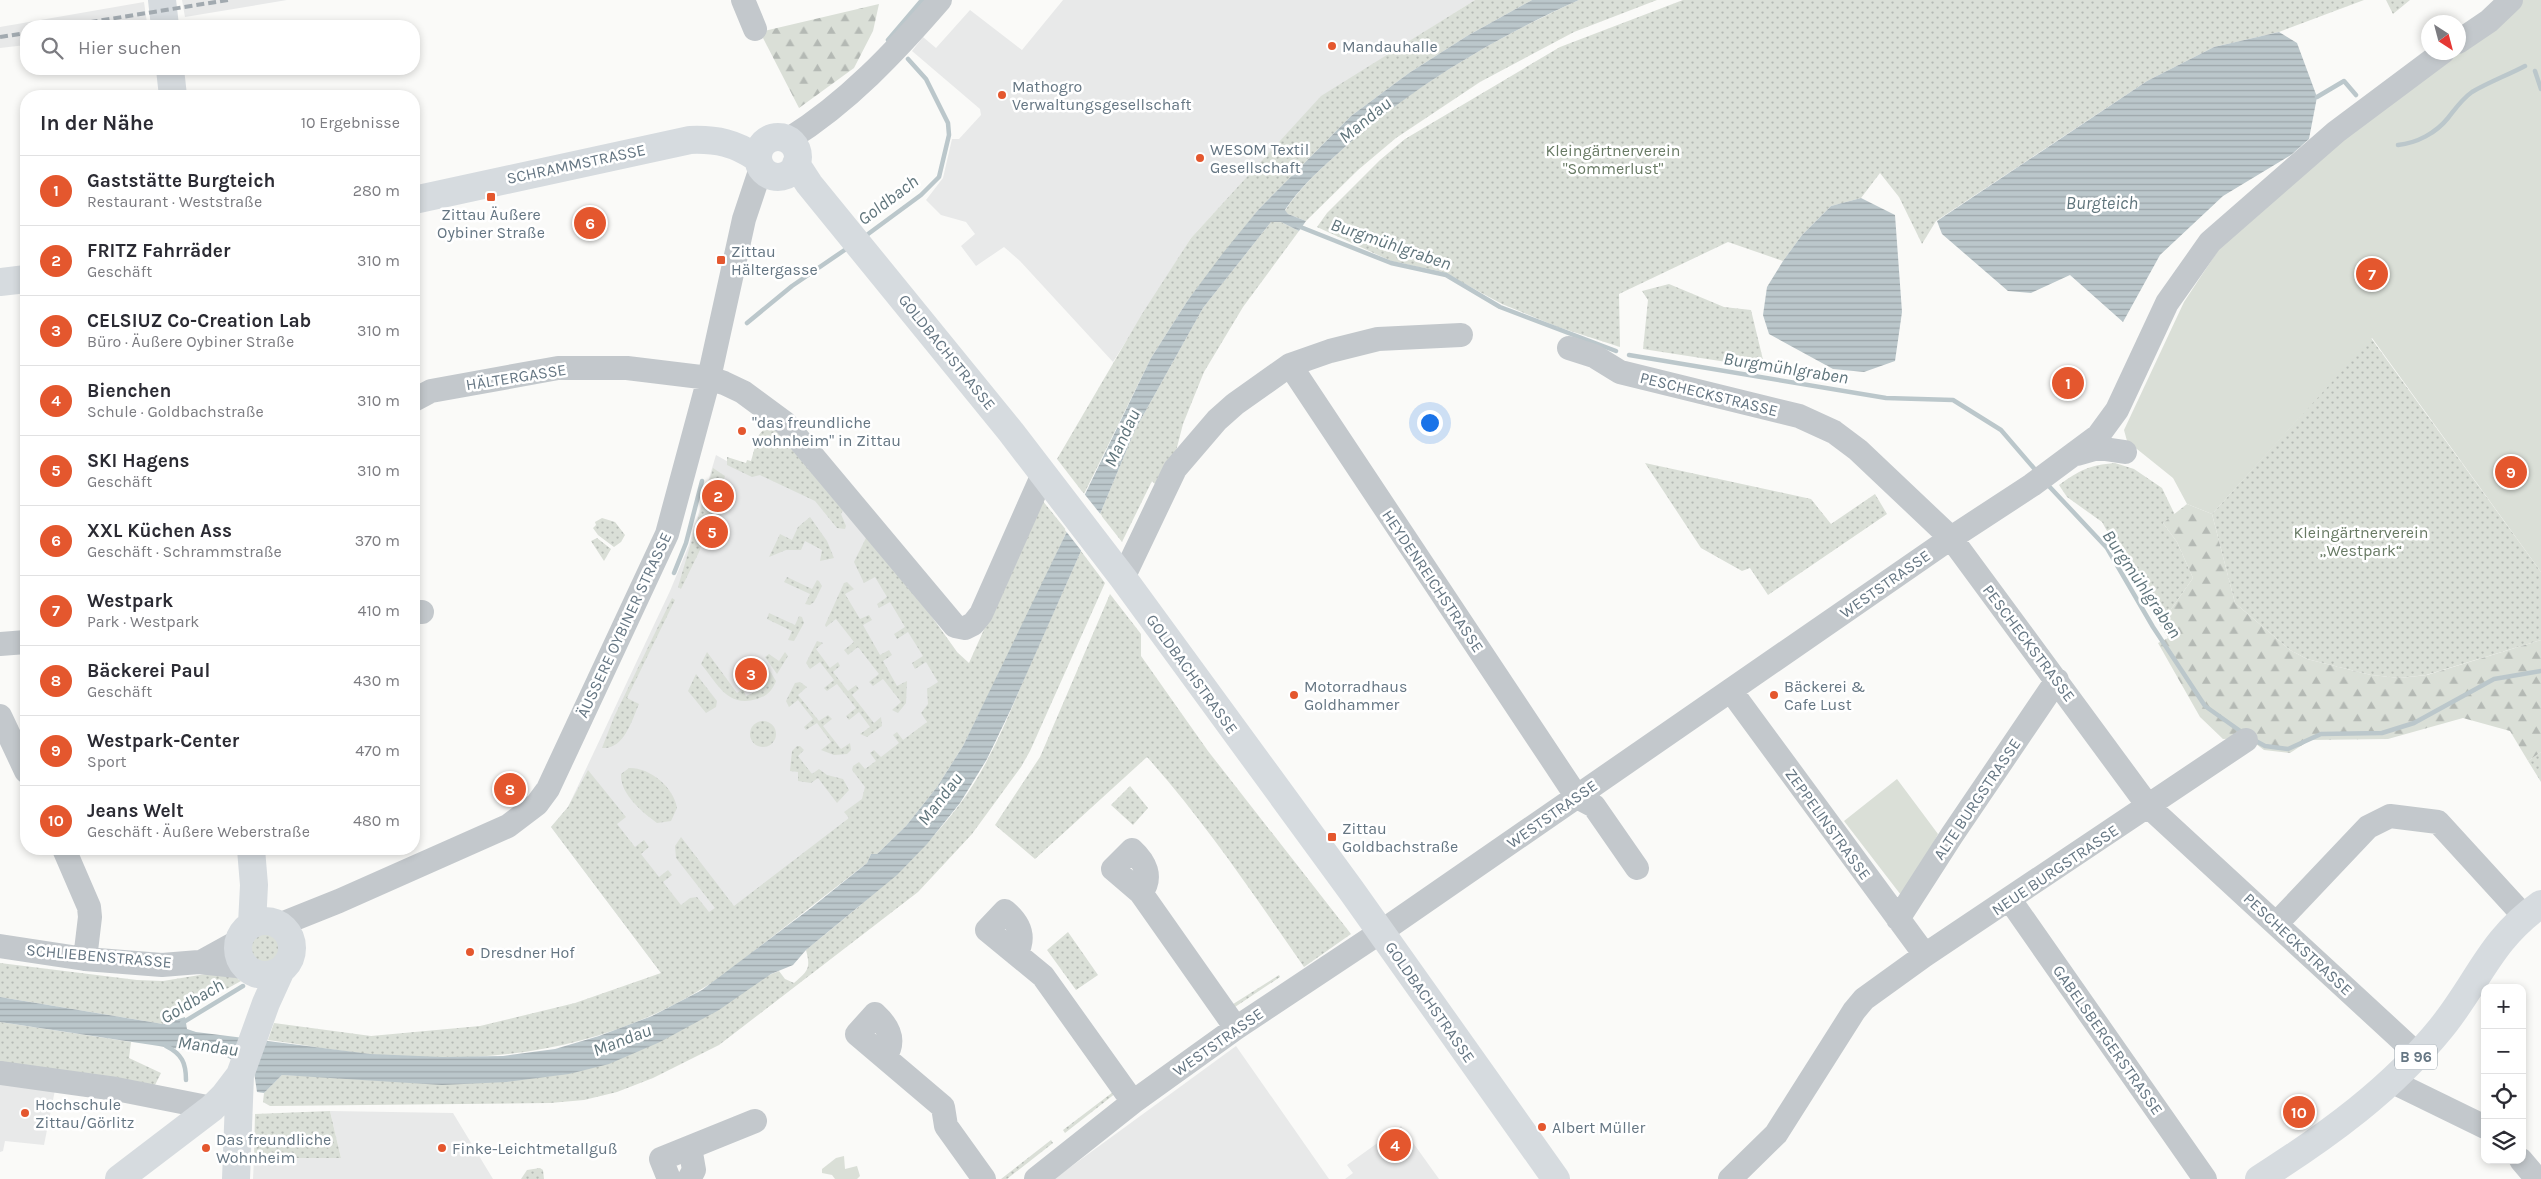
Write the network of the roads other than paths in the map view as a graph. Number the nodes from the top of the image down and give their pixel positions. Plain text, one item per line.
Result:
1 (162, 0) edge
2 (743, 0) edge
3 (940, 0) edge
4 (2511, 0) edge
5 (164, 20) edge
6 (755, 29) dead end
7 (2466, 37) edge
8 (2432, 60) edge
9 (171, 75) edge
10 (172, 90) edge
11 (780, 157) junction
12 (420, 199) edge
13 (20, 280) edge
14 (0, 282) edge
15 (1462, 335) dead end
16 (1569, 348) dead end
17 (1290, 365) junction
18 (709, 378) junction
19 (420, 397) edge
20 (2125, 452) dead end
21 (2073, 455) junction
22 (1047, 479) junction
23 (1951, 538) junction
24 (1119, 572) junction
25 (20, 642) edge
26 (0, 644) edge
27 (2057, 680) junction
28 (1731, 691) junction
29 (0, 716) edge
30 (2246, 740) dead end
31 (20, 758) edge
32 (1577, 797) junction
33 (2149, 806) junction
34 (67, 855) edge
35 (252, 855) edge
36 (1636, 868) dead end
37 (1141, 893) dead end
38 (2010, 900) junction
39 (2532, 910) edge
40 (1898, 919) junction
41 (2276, 924) junction
42 (266, 930) junction
43 (1380, 932) junction
44 (0, 946) edge
45 (1016, 954) dead end
46 (1926, 955) junction
47 (85, 959) junction
48 (199, 962) junction
49 (250, 970) junction
50 (281, 970) junction
51 (266, 1003) junction
52 (1236, 1028) junction
53 (2418, 1055) junction
54 (885, 1057) dead end
55 (0, 1073) edge
56 (2394, 1079) junction
57 (232, 1088) junction
58 (1132, 1102) junction
59 (755, 1121) dead end
60 (2481, 1124) edge
61 (690, 1147) junction
62 (2524, 1164) edge
63 (119, 1179) edge
64 (236, 1179) edge
65 (669, 1179) edge
66 (689, 1179) edge
67 (984, 1179) edge
68 (1036, 1179) edge
69 (1556, 1179) edge
70 (1730, 1179) edge
71 (2205, 1179) edge
72 (2259, 1179) edge
73 (2537, 1179) edge

1 - 5 main road
2 - 6 street
3 - 11 street
4 - 7 street
8 - 21 street, WESTSTRASSE
9 - 10 main road
11 - 12 main road, SCHRAMMSTRASSE
11 - 18 street, ÄUSSERE OYBINER STRASSE
11 - 22 main road, GOLDBACHSTRASSE
13 - 14 main road
15 - 17 street
16 - 23 street, PESCHECKSTRASSE
17 - 24 street
17 - 32 street, HEYDENREICHSTRASSE
18 - 19 street, HÄLTERGASSE
18 - 22 street, HÄLTERGASSE
18 - 42 street, ÄUSSERE OYBINER STRASSE
20 - 21 street, WESTSTRASSE
21 - 23 street, WESTSTRASSE
22 - 24 main road, GOLDBACHSTRASSE
23 - 27 street, PESCHECKSTRASSE
23 - 28 street, WESTSTRASSE
24 - 43 main road, GOLDBACHSTRASSE
25 - 26 street
27 - 33 street, PESCHECKSTRASSE
27 - 40 street, ALTE BURGSTRASSE
28 - 32 street, WESTSTRASSE
28 - 40 street, ZEPPELINSTRASSE
29 - 31 street
30 - 33 street, NEUE BURGSTRASSE
32 - 36 street
32 - 43 street, WESTSTRASSE
33 - 38 street, NEUE BURGSTRASSE
33 - 41 street, PESCHECKSTRASSE
34 - 47 street
35 - 42 main road
37 - 52 street
38 - 46 street, NEUE BURGSTRASSE
38 - 71 street, GABELSBERGERSTRASSE
39 - 41 street
39 - 53 main road, B 96
40 - 46 street, ZEPPELINSTRASSE
41 - 53 street, PESCHECKSTRASSE
42 - 48 street, SCHLIEBENSTRASSE
42 - 49 main road
42 - 50 main road
43 - 52 street, WESTSTRASSE
43 - 69 main road, GOLDBACHSTRASSE
44 - 47 street, SCHLIEBENSTRASSE
45 - 58 street
46 - 70 street, NEUE BURGSTRASSE
47 - 48 street, SCHLIEBENSTRASSE
48 - 49 street, SCHLIEBENSTRASSE
49 - 50 main road
49 - 51 main road
50 - 51 main road
51 - 57 main road
52 - 58 street, WESTSTRASSE
53 - 56 main road, B 96
54 - 67 street
55 - 57 street
56 - 60 street
56 - 72 main road, B 96
57 - 63 main road
57 - 64 main road
58 - 68 street, WESTSTRASSE
59 - 61 street
61 - 65 street
61 - 66 street
62 - 73 street

